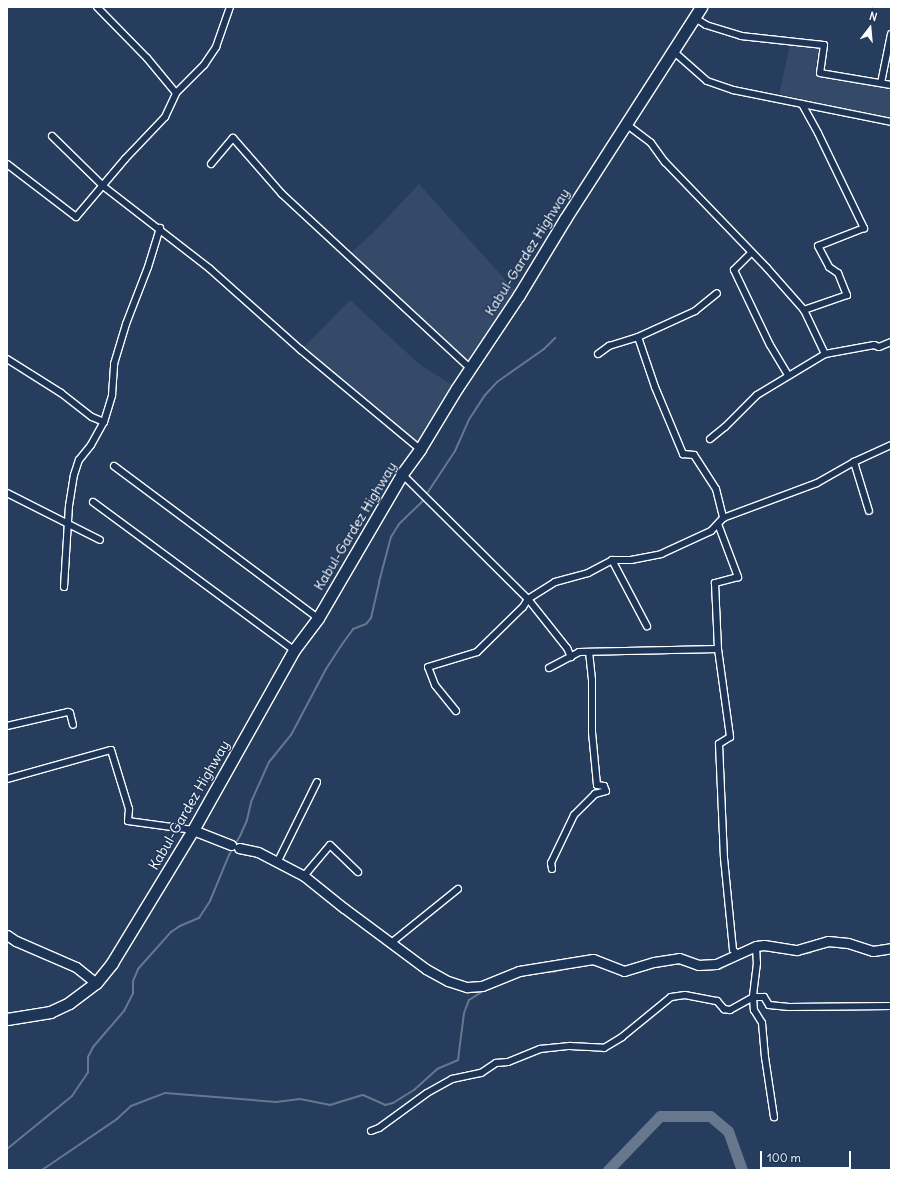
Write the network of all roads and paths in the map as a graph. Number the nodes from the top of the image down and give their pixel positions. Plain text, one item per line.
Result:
1 (97, 7) edge
2 (230, 7) edge
3 (701, 7) edge
4 (695, 18) junction
5 (891, 34) edge
6 (673, 51) junction
7 (881, 83) junction
8 (891, 85) edge
9 (176, 93) junction
10 (802, 104) junction
11 (891, 122) edge
12 (626, 124) junction
13 (52, 136) dead end
14 (7, 164) edge
15 (211, 164) dead end
16 (103, 186) junction
17 (160, 228) junction
18 (752, 253) junction
19 (717, 294) dead end
20 (804, 310) junction
21 (638, 338) junction
22 (891, 342) edge
23 (598, 354) dead end
24 (825, 354) junction
25 (7, 359) edge
26 (470, 368) junction
27 (788, 375) junction
28 (104, 422) junction
29 (710, 439) dead end
30 (891, 445) edge
31 (420, 449) junction
32 (854, 462) junction
33 (114, 466) dead end
34 (402, 474) junction
35 (7, 493) edge
36 (93, 502) dead end
37 (869, 511) dead end
38 (723, 518) junction
39 (718, 524) junction
40 (68, 525) junction
41 (100, 540) dead end
42 (612, 560) junction
43 (64, 587) dead end
44 (528, 599) junction
45 (318, 618) junction
46 (647, 626) dead end
47 (718, 649) junction
48 (294, 650) junction
49 (590, 652) junction
50 (571, 657) junction
51 (549, 668) dead end
52 (456, 710) dead end
53 (73, 725) dead end
54 (7, 726) edge
55 (7, 779) edge
56 (316, 782) dead end
57 (193, 830) junction
58 (278, 862) junction
59 (552, 869) dead end
60 (358, 872) dead end
61 (304, 876) junction
62 (458, 889) dead end
63 (7, 935) edge
64 (391, 943) junction
65 (756, 946) junction
66 (891, 948) edge
67 (738, 954) junction
68 (96, 983) junction
69 (753, 998) junction
70 (891, 1006) edge
71 (7, 1019) edge
72 (774, 1117) dead end
73 (371, 1131) dead end

1 - 9 street
2 - 9 street
3 - 4 highway, Kabul-Gardez Highway
4 - 6 highway, Kabul-Gardez Highway
4 - 7 street
5 - 7 street
6 - 10 street
6 - 12 highway, Kabul-Gardez Highway
7 - 8 street
9 - 16 street
10 - 11 street
10 - 20 street
12 - 18 street
12 - 26 highway, Kabul-Gardez Highway
13 - 16 street
14 - 16 street
15 - 26 street
16 - 17 street
17 - 28 street
17 - 31 street
18 - 20 street
18 - 27 street
19 - 21 street
20 - 24 street
21 - 23 street
21 - 38 street
22 - 24 street
24 - 27 street
25 - 28 street
26 - 31 highway, Kabul-Gardez Highway
27 - 29 street
28 - 40 street
30 - 32 street
31 - 34 highway, Kabul-Gardez Highway
32 - 37 street
32 - 38 street
33 - 45 street
34 - 44 street
34 - 45 highway, Kabul-Gardez Highway
35 - 40 street
36 - 48 street
38 - 39 street
39 - 42 street
39 - 47 street
40 - 41 street
40 - 43 street
42 - 44 street
42 - 46 street
44 - 50 street
44 - 52 street
45 - 48 highway, Kabul-Gardez Highway
47 - 49 street
47 - 67 street
48 - 57 highway, Kabul-Gardez Highway
49 - 50 street
49 - 59 street
50 - 51 street
53 - 54 street
55 - 57 street
56 - 58 street
57 - 58 street
57 - 68 highway, Kabul-Gardez Highway
58 - 61 street
60 - 61 street
61 - 64 street
62 - 64 street
63 - 68 street
64 - 67 street
65 - 66 street
65 - 67 street
65 - 69 street
68 - 71 highway, Kabul-Gardez Highway
69 - 70 street
69 - 72 street
69 - 73 street

